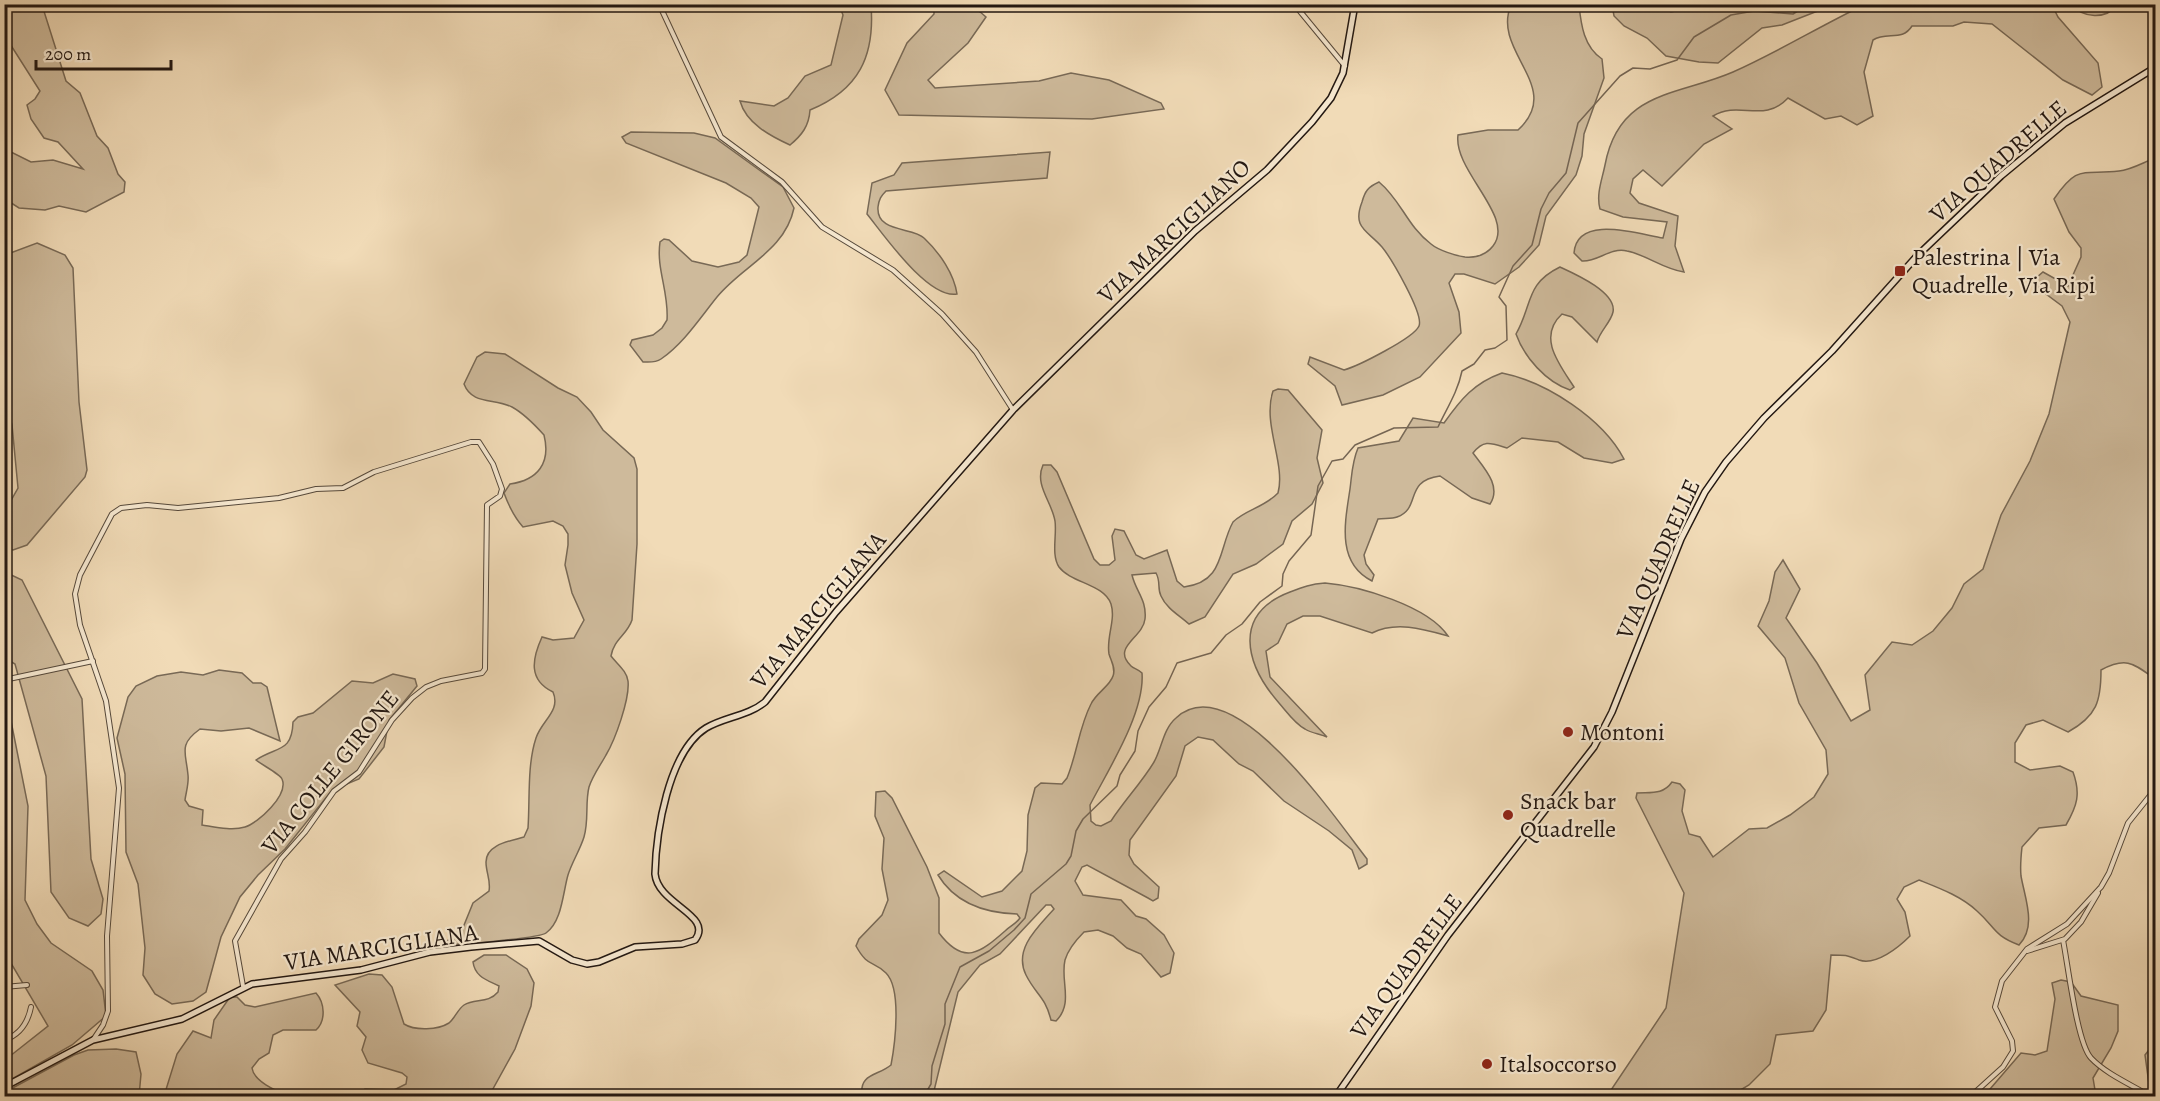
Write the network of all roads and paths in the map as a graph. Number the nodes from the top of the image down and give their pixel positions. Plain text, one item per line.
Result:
1 (659, 4) edge
2 (1294, 4) edge
3 (1355, 4) edge
4 (1345, 66) junction
5 (2156, 67) edge
6 (1013, 410) junction
7 (93, 661) junction
8 (4, 680) edge
9 (2156, 788) edge
10 (2105, 882) junction
11 (2063, 940) junction
12 (2021, 955) junction
13 (27, 985) dead end
14 (243, 986) junction
15 (4, 987) edge
16 (31, 1007) dead end
17 (4, 1040) edge
18 (93, 1040) junction
19 (4, 1087) edge
20 (1336, 1096) edge
21 (1971, 1096) edge
22 (2150, 1096) edge

1 - 6 street
2 - 4 street
3 - 4 street, VIA MARCIGLIANO
4 - 6 street, VIA MARCIGLIANO
5 - 20 street, VIA QUADRELLE
6 - 14 street, VIA MARCIGLIANA
7 - 8 street
7 - 14 street, VIA COLLE GIRONE
7 - 18 street, VIA COLLE GIRONE
9 - 10 street
10 - 11 street
10 - 12 street
11 - 12 street
11 - 22 street
12 - 21 street
13 - 15 street
14 - 18 street, VIA MARCIGLIANA
16 - 17 street
18 - 19 street, VIA MARCIGLIANA

